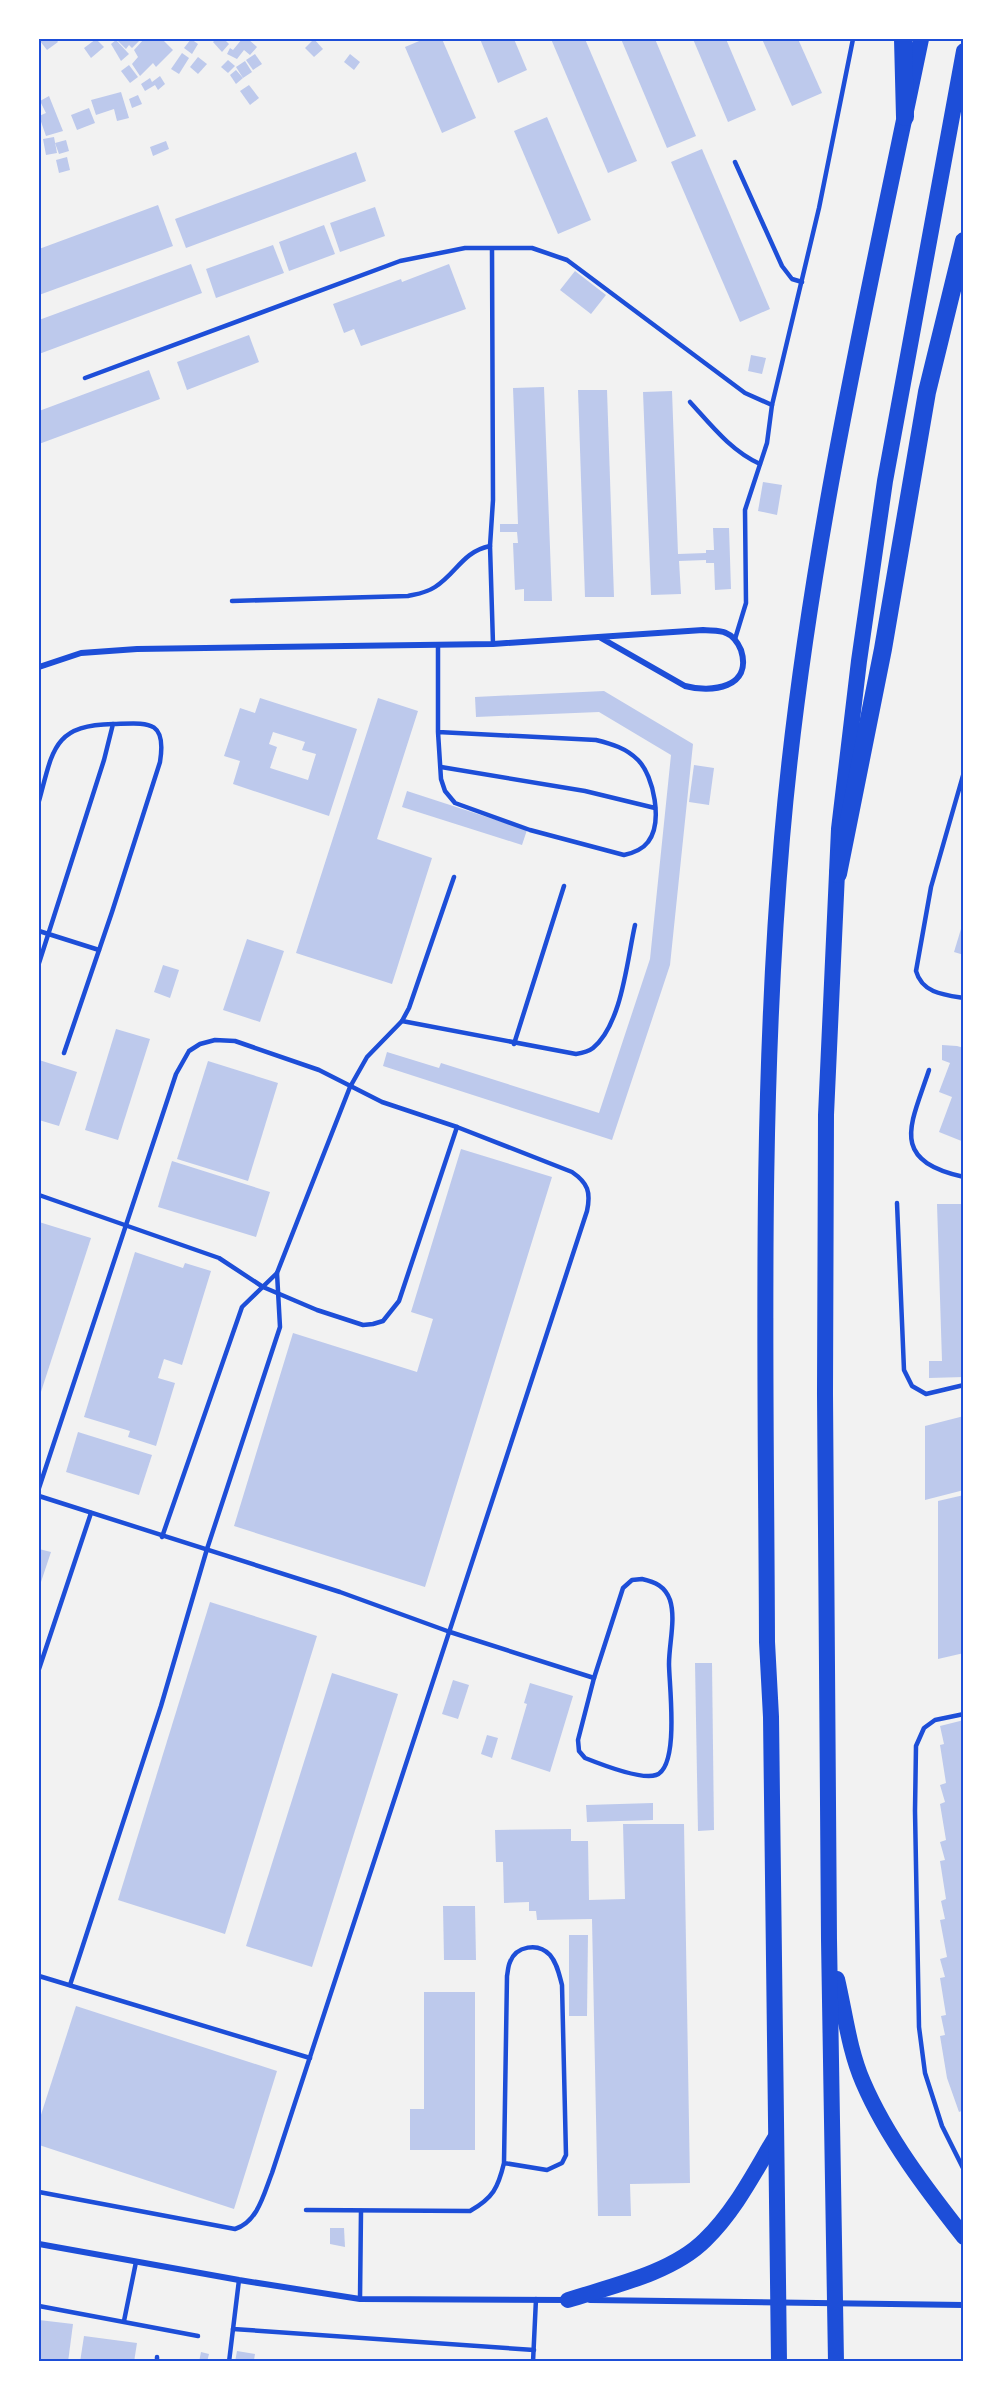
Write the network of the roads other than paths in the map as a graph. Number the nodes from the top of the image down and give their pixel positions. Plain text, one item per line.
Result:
1 (853, 39) edge
2 (903, 39) edge
3 (921, 39) edge
4 (964, 51) edge
5 (905, 117) junction
6 (735, 162) dead end
7 (964, 241) edge
8 (492, 249) junction
9 (802, 282) junction
10 (85, 378) dead end
11 (690, 402) dead end
12 (772, 405) junction
13 (760, 464) junction
14 (490, 546) junction
15 (232, 601) dead end
16 (601, 638) junction
17 (735, 639) junction
18 (493, 644) junction
19 (438, 646) junction
20 (39, 667) edge
21 (113, 724) junction
22 (438, 732) junction
23 (441, 768) junction
24 (964, 772) edge
25 (39, 801) edge
26 (655, 808) junction
27 (838, 874) junction
28 (454, 877) dead end
29 (564, 886) dead end
30 (635, 925) dead end
31 (39, 931) edge
32 (48, 934) junction
33 (99, 950) junction
34 (39, 963) edge
35 (964, 998) edge
36 (402, 1021) junction
37 (514, 1044) junction
38 (64, 1053) dead end
39 (929, 1070) dead end
40 (350, 1087) junction
41 (457, 1127) junction
42 (964, 1177) edge
43 (39, 1195) edge
44 (897, 1203) dead end
45 (127, 1224) junction
46 (277, 1273) junction
47 (263, 1287) junction
48 (277, 1293) junction
49 (964, 1385) edge
50 (39, 1488) edge
51 (39, 1496) edge
52 (91, 1513) junction
53 (162, 1537) junction
54 (207, 1549) junction
55 (450, 1632) junction
56 (39, 1669) edge
57 (594, 1678) junction
58 (964, 1714) edge
59 (829, 1940) junction
60 (39, 1976) edge
61 (70, 1985) junction
62 (310, 2058) junction
63 (775, 2138) junction
64 (504, 2163) junction
65 (964, 2170) edge
66 (39, 2192) edge
67 (306, 2210) dead end
68 (361, 2211) junction
69 (964, 2237) edge
70 (39, 2244) edge
71 (136, 2262) junction
72 (238, 2280) junction
73 (360, 2299) junction
74 (536, 2299) junction
75 (568, 2300) junction
76 (777, 2301) junction
77 (835, 2303) junction
78 (964, 2305) edge
79 (39, 2306) edge
80 (124, 2321) junction
81 (232, 2329) junction
82 (198, 2336) dead end
83 (534, 2350) junction
84 (229, 2362) edge
85 (533, 2362) edge
86 (779, 2362) edge
87 (836, 2362) edge

1 - 9 lane
2 - 5 highway
3 - 5 highway
4 - 27 highway
5 - 63 highway
6 - 9 lane
7 - 27 highway
8 - 10 lane
8 - 12 lane
8 - 14 lane
9 - 12 lane
11 - 13 lane
12 - 13 lane
13 - 17 lane
14 - 15 lane
14 - 18 lane
16 - 17 street
16 - 17 street
16 - 18 street
18 - 19 street
19 - 20 street
19 - 22 lane
21 - 25 lane
21 - 32 lane
21 - 33 lane
22 - 23 lane
22 - 26 lane
23 - 26 lane
23 - 26 lane
24 - 35 lane
27 - 59 highway
28 - 36 lane
29 - 37 lane
30 - 37 lane
31 - 32 lane
32 - 33 lane
32 - 34 lane
33 - 38 lane
36 - 37 lane
36 - 40 lane
39 - 42 lane
40 - 41 lane
40 - 45 lane
40 - 46 lane
41 - 48 lane
41 - 55 lane
43 - 45 lane
44 - 49 lane
45 - 47 lane
45 - 50 lane
46 - 47 lane
46 - 48 lane
47 - 48 lane
47 - 53 lane
48 - 54 lane
51 - 52 lane
52 - 53 lane
52 - 56 lane
53 - 54 lane
54 - 55 lane
54 - 61 lane
55 - 57 lane
55 - 62 lane
57 - 57 lane
58 - 65 lane
59 - 69 highway
59 - 77 highway
60 - 61 lane
61 - 62 lane
62 - 66 lane
63 - 75 highway
63 - 76 highway
64 - 64 lane
64 - 68 lane
67 - 68 lane
68 - 73 lane
70 - 71 street
71 - 72 street
71 - 80 lane
72 - 73 street
72 - 81 lane
73 - 74 street
74 - 75 street
74 - 83 lane
75 - 76 street
76 - 77 street
76 - 86 highway
77 - 78 street
77 - 87 highway
79 - 80 lane
80 - 82 lane
81 - 83 lane
81 - 84 lane
83 - 85 lane

